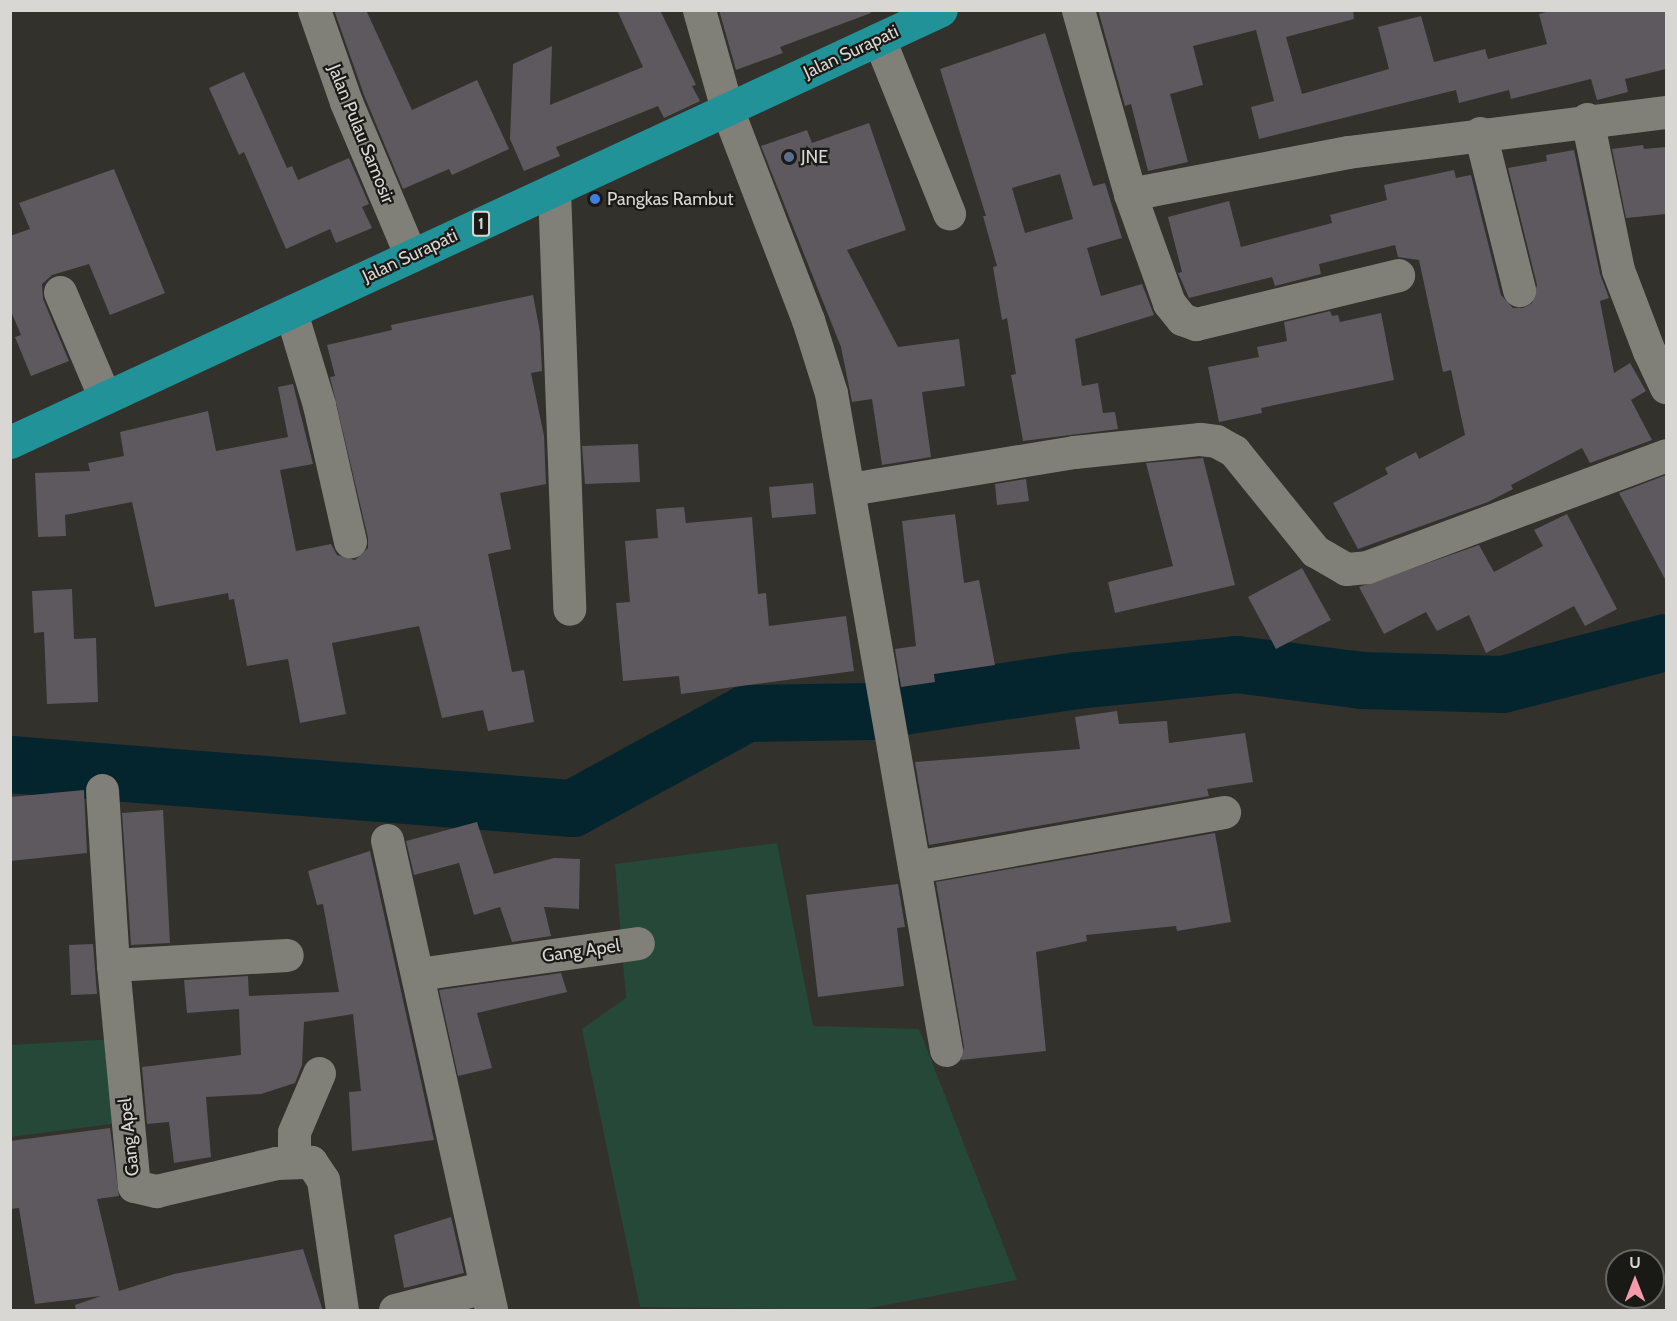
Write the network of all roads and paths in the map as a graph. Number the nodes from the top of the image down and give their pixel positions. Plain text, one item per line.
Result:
1 (314, 10) edge
2 (699, 10) edge
3 (941, 10) edge
4 (1078, 10) edge
5 (879, 39) junction
6 (727, 110) junction
7 (1666, 112) edge
8 (1587, 119) junction
9 (1480, 133) junction
10 (554, 190) junction
11 (1130, 194) junction
12 (949, 213) dead end
13 (411, 256) junction
14 (1398, 275) dead end
15 (1519, 290) dead end
16 (60, 292) dead end
17 (291, 312) junction
18 (1666, 387) edge
19 (105, 398) junction
20 (16, 439) edge
21 (1666, 455) edge
22 (850, 489) junction
23 (350, 542) dead end
24 (569, 609) dead end
25 (102, 790) dead end
26 (1224, 812) dead end
27 (387, 840) dead end
28 (915, 867) junction
29 (638, 943) dead end
30 (287, 955) dead end
31 (113, 965) junction
32 (418, 974) junction
33 (946, 1050) dead end
34 (319, 1073) dead end
35 (294, 1160) junction
36 (488, 1299) edge
37 (342, 1311) edge
38 (395, 1311) edge

1 - 13 street, Jalan Pulau Samosir
2 - 6 street
3 - 5 highway, Jalan Surapati / 1
4 - 11 street
5 - 6 highway, Jalan Surapati / 1
5 - 12 street
6 - 10 highway, Jalan Surapati / 1
6 - 22 street
7 - 8 street
8 - 9 street
8 - 18 street
9 - 11 street
9 - 15 street
10 - 13 highway, Jalan Surapati / 1
10 - 24 street
11 - 14 street
13 - 17 highway, Jalan Surapati / 1
16 - 19 street
17 - 19 highway, Jalan Surapati / 1
17 - 23 street
19 - 20 highway, Jalan Surapati / 1
21 - 22 street
22 - 28 street
25 - 31 street, Gang Apel
26 - 28 street
27 - 32 street
28 - 33 street
29 - 32 street, Gang Apel
30 - 31 street
31 - 35 street, Gang Apel
32 - 36 street
34 - 35 street
35 - 37 street
36 - 38 street

